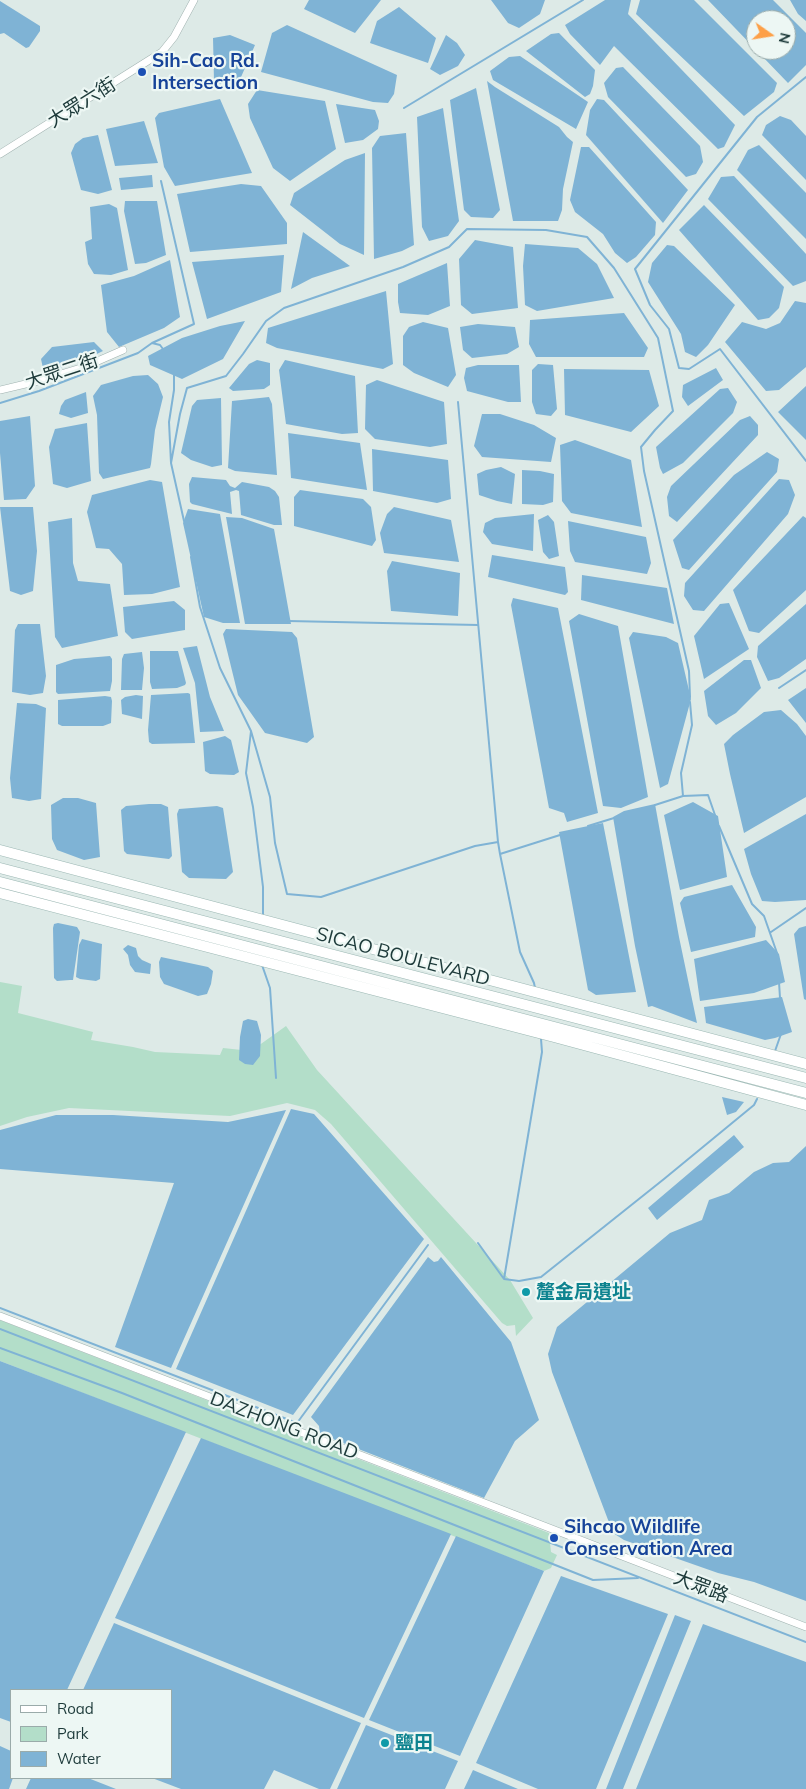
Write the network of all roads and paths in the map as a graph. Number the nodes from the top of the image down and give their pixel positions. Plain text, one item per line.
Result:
1 (194, 0) edge
2 (0, 154) edge
3 (123, 350) dead end
4 (0, 390) edge
5 (0, 850) edge
6 (0, 868) edge
7 (0, 882) edge
8 (0, 893) edge
9 (806, 1064) edge
10 (806, 1078) edge
11 (806, 1093) edge
12 (806, 1105) edge
13 (0, 1316) edge
14 (806, 1627) edge

1 - 2 street, 大眾六街
3 - 4 street, 大眾二街
5 - 9 street, SICAO BOULEVARD
6 - 10 street, SICAO BOULEVARD
7 - 11 street, SICAO BOULEVARD
8 - 12 street, SICAO BOULEVARD
13 - 14 street, 大眾路

